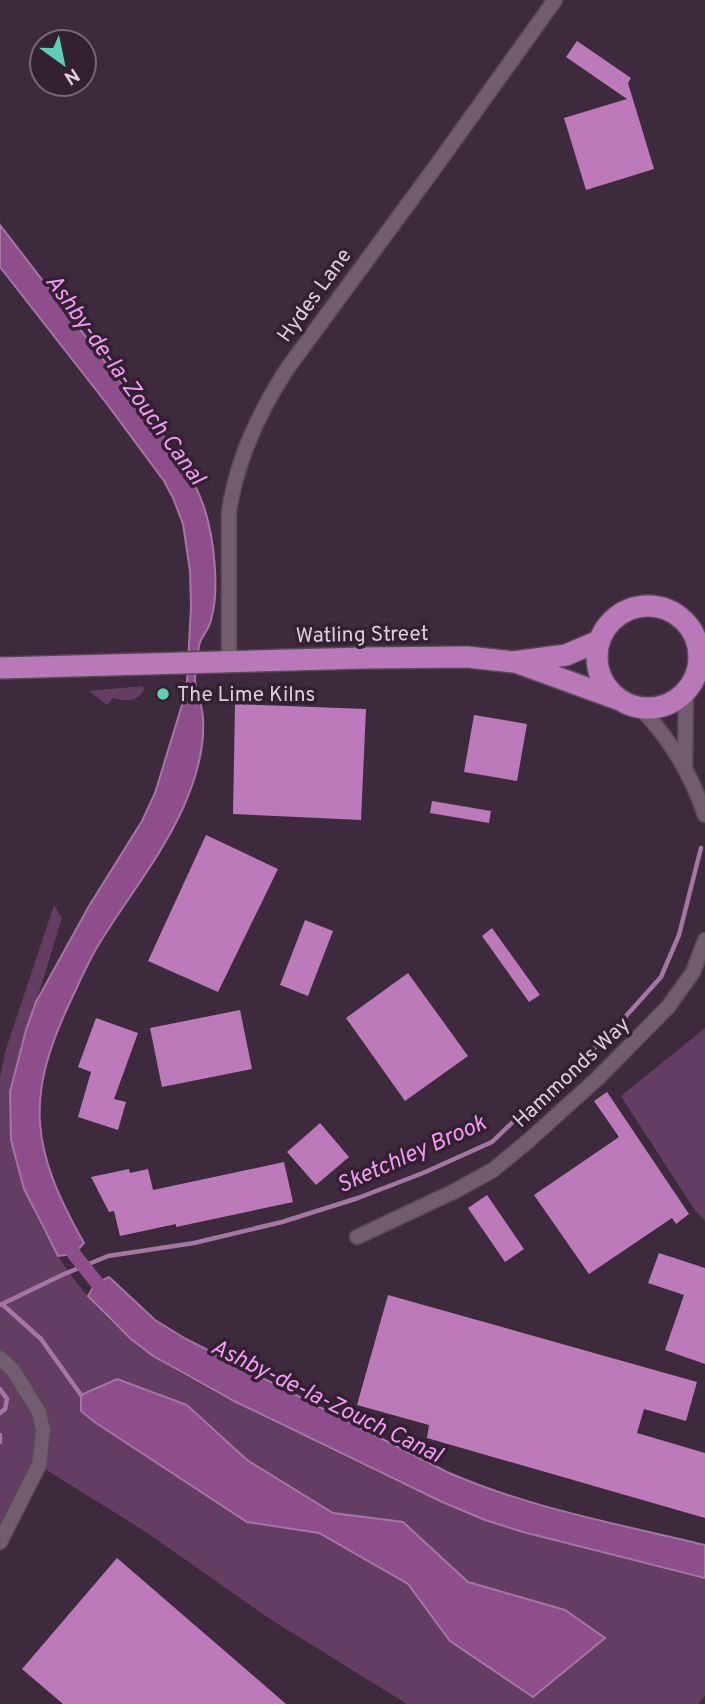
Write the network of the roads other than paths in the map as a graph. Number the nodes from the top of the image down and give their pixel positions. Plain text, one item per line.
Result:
1 (555, 0) edge
2 (679, 616) junction
3 (705, 625) edge
4 (599, 641) junction
5 (220, 662) junction
6 (513, 662) junction
7 (0, 668) edge
8 (701, 669) edge
9 (686, 691) junction
10 (629, 703) junction
11 (685, 767) junction
12 (705, 815) edge
13 (705, 940) edge
14 (356, 1237) dead end
15 (0, 1359) edge
16 (0, 1542) edge

1 - 5 street, Hydes Lane
2 - 3 highway
2 - 4 highway
2 - 8 highway
4 - 6 highway, Watling Street
4 - 10 highway
5 - 6 highway, Watling Street
5 - 7 highway, Watling Street
6 - 10 highway, Watling Street
8 - 9 highway
9 - 10 highway
9 - 11 street
10 - 11 street
11 - 12 street
13 - 14 street, Hammonds Way
15 - 16 street

